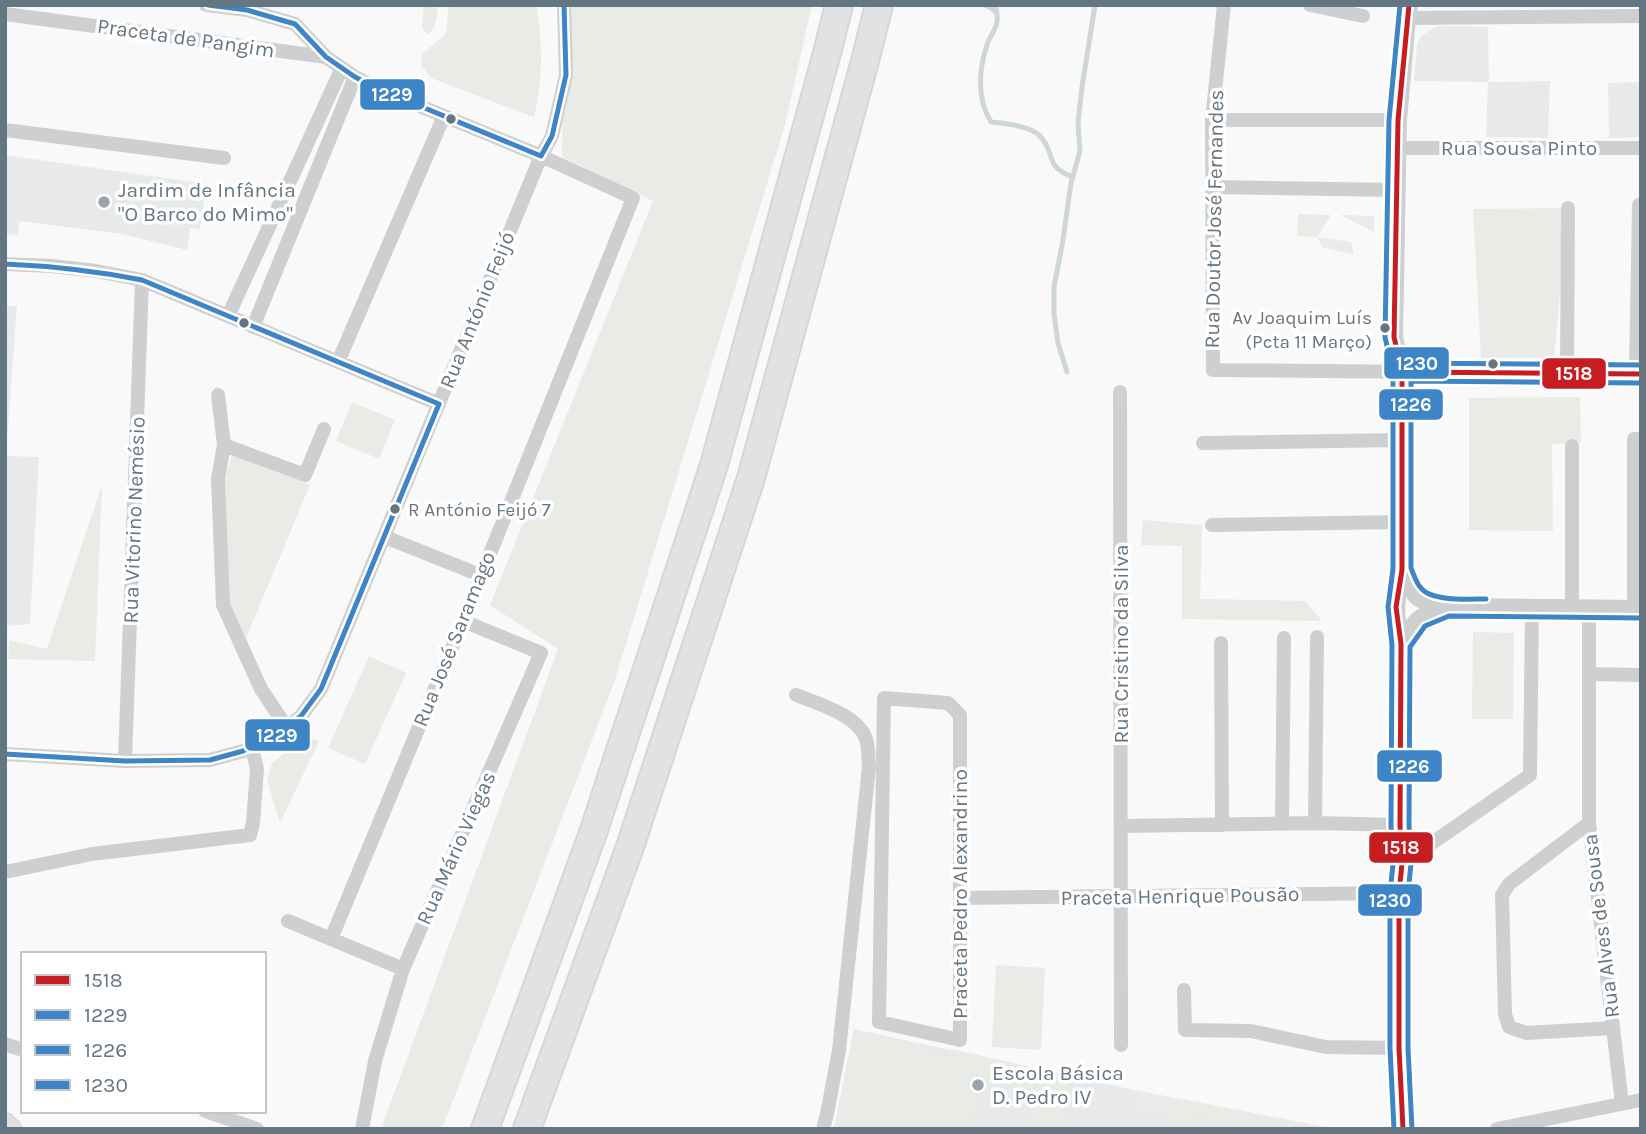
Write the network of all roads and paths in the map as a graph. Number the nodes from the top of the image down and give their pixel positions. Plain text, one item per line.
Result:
1 (206, 5) edge
2 (564, 5) edge
3 (839, 5) edge
4 (879, 5) edge
5 (1224, 5) edge
6 (1310, 5) edge
7 (1408, 12) edge
8 (5, 14) edge
9 (1363, 16) dead end
10 (1641, 16) edge
11 (326, 57) junction
12 (348, 73) junction
13 (444, 116) junction
14 (1212, 120) junction
15 (1398, 120) junction
16 (5, 130) edge
17 (1398, 148) junction
18 (1641, 148) edge
19 (541, 156) junction
20 (224, 158) dead end
21 (1212, 187) junction
22 (1397, 190) junction
23 (1640, 205) edge
24 (1568, 208) dead end
25 (5, 264) edge
26 (142, 280) junction
27 (228, 316) junction
28 (253, 327) junction
29 (338, 362) junction
30 (1402, 372) junction
31 (1567, 374) junction
32 (1639, 374) edge
33 (1120, 392) dead end
34 (218, 395) dead end
35 (439, 404) junction
36 (324, 429) dead end
37 (1641, 439) edge
38 (1402, 440) junction
39 (1203, 443) dead end
40 (224, 445) junction
41 (1572, 446) dead end
42 (1402, 522) junction
43 (1212, 525) dead end
44 (385, 537) junction
45 (1402, 570) junction
46 (480, 575) junction
47 (1448, 607) junction
48 (1532, 609) junction
49 (1581, 609) junction
50 (1637, 609) edge
51 (463, 621) junction
52 (1317, 637) dead end
53 (1284, 638) dead end
54 (1221, 643) dead end
55 (1401, 644) junction
56 (1589, 674) junction
57 (1641, 675) edge
58 (796, 695) dead end
59 (287, 728) junction
60 (251, 748) junction
61 (5, 754) edge
62 (125, 761) junction
63 (1315, 823) junction
64 (1589, 823) junction
65 (1282, 824) junction
66 (1222, 825) junction
67 (1400, 825) junction
68 (1121, 826) junction
69 (1402, 864) junction
70 (5, 872) edge
71 (1399, 893) junction
72 (1121, 896) junction
73 (961, 898) junction
74 (288, 920) dead end
75 (331, 939) junction
76 (402, 969) junction
77 (1184, 990) dead end
78 (1612, 1028) junction
79 (1121, 1045) dead end
80 (1399, 1048) junction
81 (1641, 1100) edge
82 (1622, 1104) junction
83 (211, 1113) edge
84 (5, 1124) edge
85 (252, 1128) edge
86 (1402, 1128) edge
87 (10, 1129) edge
88 (362, 1129) edge
89 (485, 1129) edge
90 (527, 1129) edge
91 (823, 1129) edge
92 (1497, 1129) edge

1 - 11 street
2 - 19 street, Rua António Feijó
3 - 89 highway
4 - 90 highway
5 - 14 street, Rua Doutor José Fernandes
6 - 9 street
7 - 10 street
7 - 15 street
8 - 11 street, Praceta de Pangim
11 - 12 street
12 - 13 street
12 - 27 street
12 - 28 street
13 - 19 street
13 - 29 street
14 - 15 street
14 - 21 street, Rua Doutor José Fernandes
15 - 17 street
16 - 20 street
17 - 18 street, Rua Sousa Pinto
17 - 22 street
19 - 35 street, Rua António Feijó
19 - 46 street, Rua José Saramago
21 - 22 street
21 - 30 street, Rua Doutor José Fernandes
22 - 30 street
23 - 32 street
24 - 31 street
25 - 26 street
26 - 27 street
26 - 62 street, Rua Vitorino Nemésio
27 - 28 street
28 - 29 street
29 - 35 street
30 - 31 street
30 - 38 street
31 - 32 street
33 - 68 street, Rua Cristino da Silva
34 - 40 street
35 - 44 street, Rua António Feijó
36 - 40 street
37 - 50 street
38 - 39 street
38 - 42 street
40 - 59 street
41 - 49 street, Rua Alves de Sousa
42 - 43 street
42 - 45 street
44 - 46 street
44 - 59 street, Rua António Feijó
45 - 47 street
45 - 55 street
46 - 51 street, Rua José Saramago
47 - 48 street
47 - 55 street
48 - 49 street
48 - 69 street
49 - 50 street
49 - 56 street, Rua Alves de Sousa
51 - 75 street, Rua José Saramago
51 - 76 street, Rua Mário Viegas
52 - 63 street
53 - 65 street
54 - 66 street
55 - 67 street
56 - 57 street
56 - 64 street, Rua Alves de Sousa
58 - 91 street
59 - 60 street, Rua António Feijó
60 - 62 street, Rua António Feijó
60 - 70 street
61 - 62 street, Rua António Feijó
63 - 65 street
63 - 67 street
64 - 78 street, Rua Alves de Sousa
64 - 78 street, Rua Alves de Sousa
65 - 66 street
66 - 68 street
67 - 69 street
68 - 72 street, Rua Cristino da Silva
69 - 71 street
71 - 72 street, Praceta Henrique Pousão
71 - 80 street
72 - 73 street, Praceta Henrique Pousão
72 - 79 street, Rua Cristino da Silva
73 - 73 street, Praceta Pedro Alexandrino
74 - 75 street
75 - 76 street
76 - 88 street, Rua Mário Viegas
77 - 80 street
78 - 82 street, Rua Alves de Sousa
80 - 86 street
81 - 82 street
82 - 92 street
83 - 85 street
84 - 87 main road

